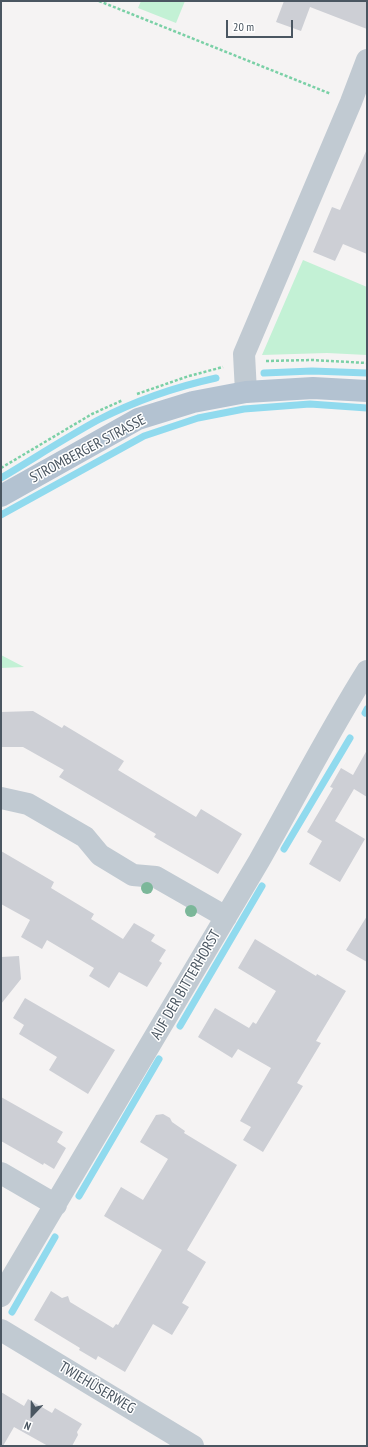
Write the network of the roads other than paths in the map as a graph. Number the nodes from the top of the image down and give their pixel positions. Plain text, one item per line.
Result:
1 (367, 60) edge
2 (367, 391) edge
3 (246, 392) junction
4 (1, 496) edge
5 (367, 671) edge
6 (1, 798) edge
7 (226, 917) junction
8 (1, 1173) edge
9 (56, 1206) junction
10 (1, 1296) edge
11 (1, 1330) edge
12 (193, 1446) edge

1 - 3 street
2 - 3 main road, STROMBERGER STRASSE
3 - 4 main road, STROMBERGER STRASSE
5 - 7 street, AUF DER BITTERHORST
6 - 7 street
7 - 9 street, AUF DER BITTERHORST
8 - 9 street
9 - 10 street, AUF DER BITTERHORST
11 - 12 street, TWIEHÜSERWEG

